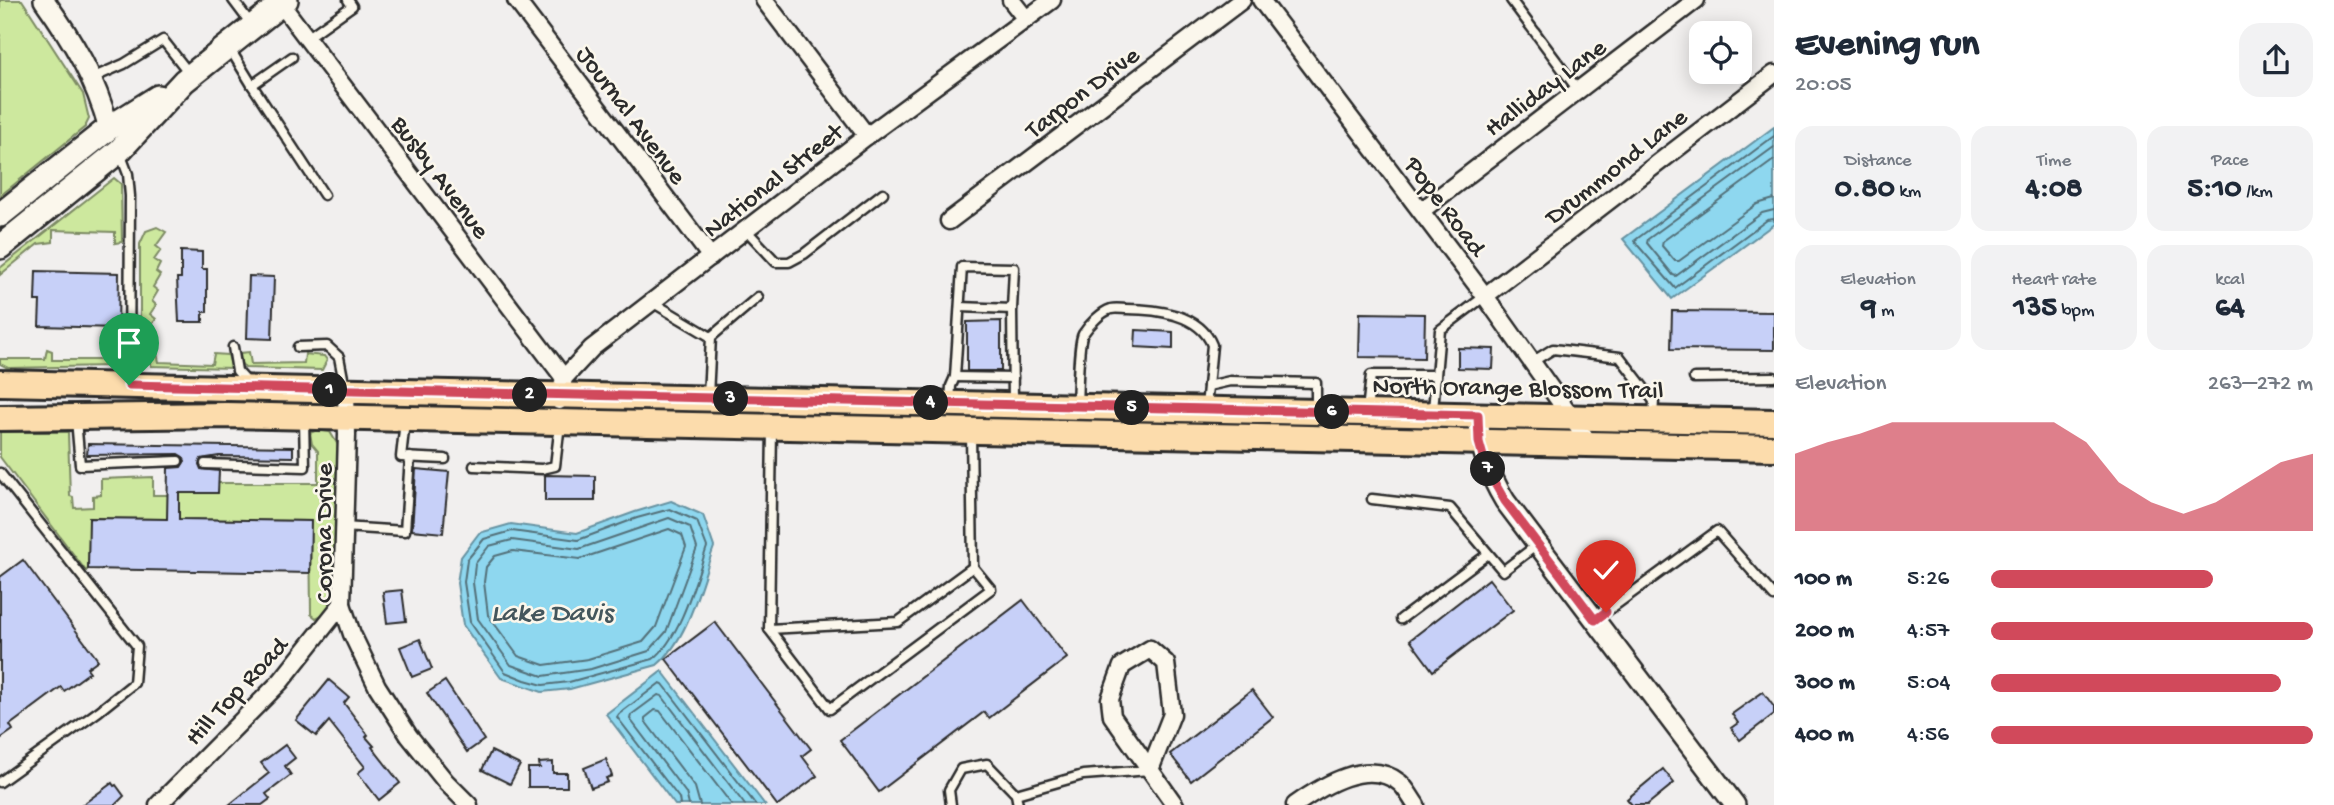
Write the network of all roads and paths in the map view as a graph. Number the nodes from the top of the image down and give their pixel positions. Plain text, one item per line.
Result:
1 (44, 0) edge
2 (233, 0) edge
3 (348, 0) edge
4 (516, 0) edge
5 (764, 0) edge
6 (1012, 0) edge
7 (1052, 0) edge
8 (1242, 0) edge
9 (1261, 0) edge
10 (1511, 0) edge
11 (1696, 0) edge
12 (284, 2) edge
13 (1026, 19) junction
14 (253, 26) junction
15 (307, 38) junction
16 (228, 46) junction
17 (292, 57) dead end
18 (1774, 74) edge
19 (92, 78) junction
20 (188, 78) junction
21 (252, 85) junction
22 (1578, 91) junction
23 (108, 128) junction
24 (867, 136) junction
25 (119, 150) junction
26 (883, 194) dead end
27 (324, 195) dead end
28 (1421, 211) junction
29 (0, 215) edge
30 (39, 215) junction
31 (949, 221) dead end
32 (747, 231) junction
33 (0, 247) edge
34 (711, 257) junction
35 (1485, 296) junction
36 (758, 297) dead end
37 (652, 302) junction
38 (960, 307) junction
39 (1012, 309) junction
40 (711, 337) junction
41 (233, 347) dead end
42 (298, 347) dead end
43 (1532, 362) junction
44 (1436, 375) junction
45 (955, 377) junction
46 (1774, 377) edge
47 (1013, 378) junction
48 (1694, 378) dead end
49 (0, 383) edge
50 (129, 385) junction
51 (562, 387) junction
52 (254, 389) junction
53 (345, 391) junction
54 (1207, 397) junction
55 (708, 399) junction
56 (950, 404) junction
57 (1013, 405) junction
58 (1077, 406) junction
59 (1367, 413) junction
60 (1432, 414) junction
61 (1478, 415) junction
62 (76, 416) junction
63 (304, 416) junction
64 (347, 417) junction
65 (0, 418) edge
66 (405, 418) junction
67 (1571, 418) junction
68 (1653, 419) junction
69 (560, 421) junction
70 (1774, 422) edge
71 (772, 426) junction
72 (971, 430) junction
73 (1007, 431) junction
74 (1479, 442) junction
75 (1590, 444) junction
76 (1774, 448) edge
77 (410, 457) junction
78 (445, 459) dead end
79 (178, 461) dead end
80 (205, 464) dead end
81 (474, 466) dead end
82 (0, 473) edge
83 (1372, 499) dead end
84 (343, 527) junction
85 (1538, 544) junction
86 (1488, 554) junction
87 (973, 567) junction
88 (1774, 596) edge
89 (342, 604) junction
90 (1401, 619) dead end
91 (1595, 620) junction
92 (769, 629) junction
93 (1150, 770) junction
94 (0, 782) edge
95 (1016, 794) junction
96 (158, 805) edge
97 (469, 805) edge
98 (951, 805) edge
99 (1018, 805) edge
100 (1175, 805) edge
101 (1295, 805) edge
102 (1416, 805) edge
103 (1735, 805) edge

1 - 19 street
2 - 14 lane
3 - 15 lane
4 - 34 street, Journal Avenue
5 - 24 street
6 - 13 street
7 - 13 street, National Street
8 - 31 street, Tarpon Drive
9 - 28 street, Pope Road
10 - 22 lane
11 - 22 street, Halliday Lane
12 - 14 main road
12 - 15 street, Busby Avenue
13 - 24 street, National Street
14 - 16 main road
15 - 51 street, Busby Avenue
16 - 20 main road
16 - 21 lane
17 - 21 lane
18 - 35 street, Drummond Lane
19 - 20 lane
19 - 23 street
20 - 23 main road
20 - 25 main road
21 - 27 lane
22 - 28 street, Halliday Lane
23 - 29 main road
23 - 30 main road
24 - 32 street, National Street
25 - 30 main road
25 - 50 lane
26 - 32 lane
28 - 35 street, Pope Road
30 - 33 main road
32 - 34 street, National Street
34 - 37 street, National Street
35 - 43 street, Pope Road
35 - 44 lane
36 - 40 lane
37 - 40 lane
37 - 51 street, National Street
38 - 39 lane
38 - 39 lane
38 - 45 lane
39 - 47 lane
40 - 55 lane
41 - 52 lane
42 - 53 lane
43 - 67 street, Pope Road
43 - 68 lane
44 - 59 lane
44 - 60 lane
45 - 47 lane
45 - 56 lane
46 - 48 lane
47 - 57 lane
49 - 50 main road, North Orange Blossom Trail
50 - 52 main road, North Orange Blossom Trail
51 - 53 main road, North Orange Blossom Trail
51 - 55 main road, North Orange Blossom Trail
51 - 69 street
52 - 53 main road, North Orange Blossom Trail
53 - 64 street, Corona Drive
54 - 58 main road, North Orange Blossom Trail
54 - 58 lane
54 - 59 main road, North Orange Blossom Trail
55 - 56 main road, North Orange Blossom Trail
56 - 57 main road, North Orange Blossom Trail
57 - 58 main road, North Orange Blossom Trail
57 - 73 street
59 - 60 main road, North Orange Blossom Trail
60 - 61 main road, North Orange Blossom Trail
61 - 67 main road, North Orange Blossom Trail
61 - 74 street
62 - 63 main road
62 - 65 main road
62 - 79 lane
63 - 64 main road
63 - 80 lane
64 - 66 main road
64 - 84 street, Corona Drive
66 - 69 main road
66 - 77 lane
67 - 68 main road, North Orange Blossom Trail
67 - 75 street, Pope Road
68 - 70 main road, North Orange Blossom Trail
69 - 71 main road
69 - 81 lane
71 - 72 main road
71 - 92 lane
72 - 73 main road
72 - 87 lane
73 - 74 main road
74 - 75 main road
74 - 85 street
75 - 76 main road
77 - 78 lane
77 - 84 lane
82 - 94 lane
83 - 86 lane
84 - 89 street, Corona Drive
85 - 86 lane
85 - 91 street
86 - 90 lane
87 - 92 lane
87 - 92 lane
88 - 91 lane
89 - 96 street, Hill Top Road
89 - 97 street, Corona Drive
91 - 103 street
93 - 93 street
93 - 95 lane
93 - 100 street
95 - 98 lane
95 - 99 lane
101 - 102 street

